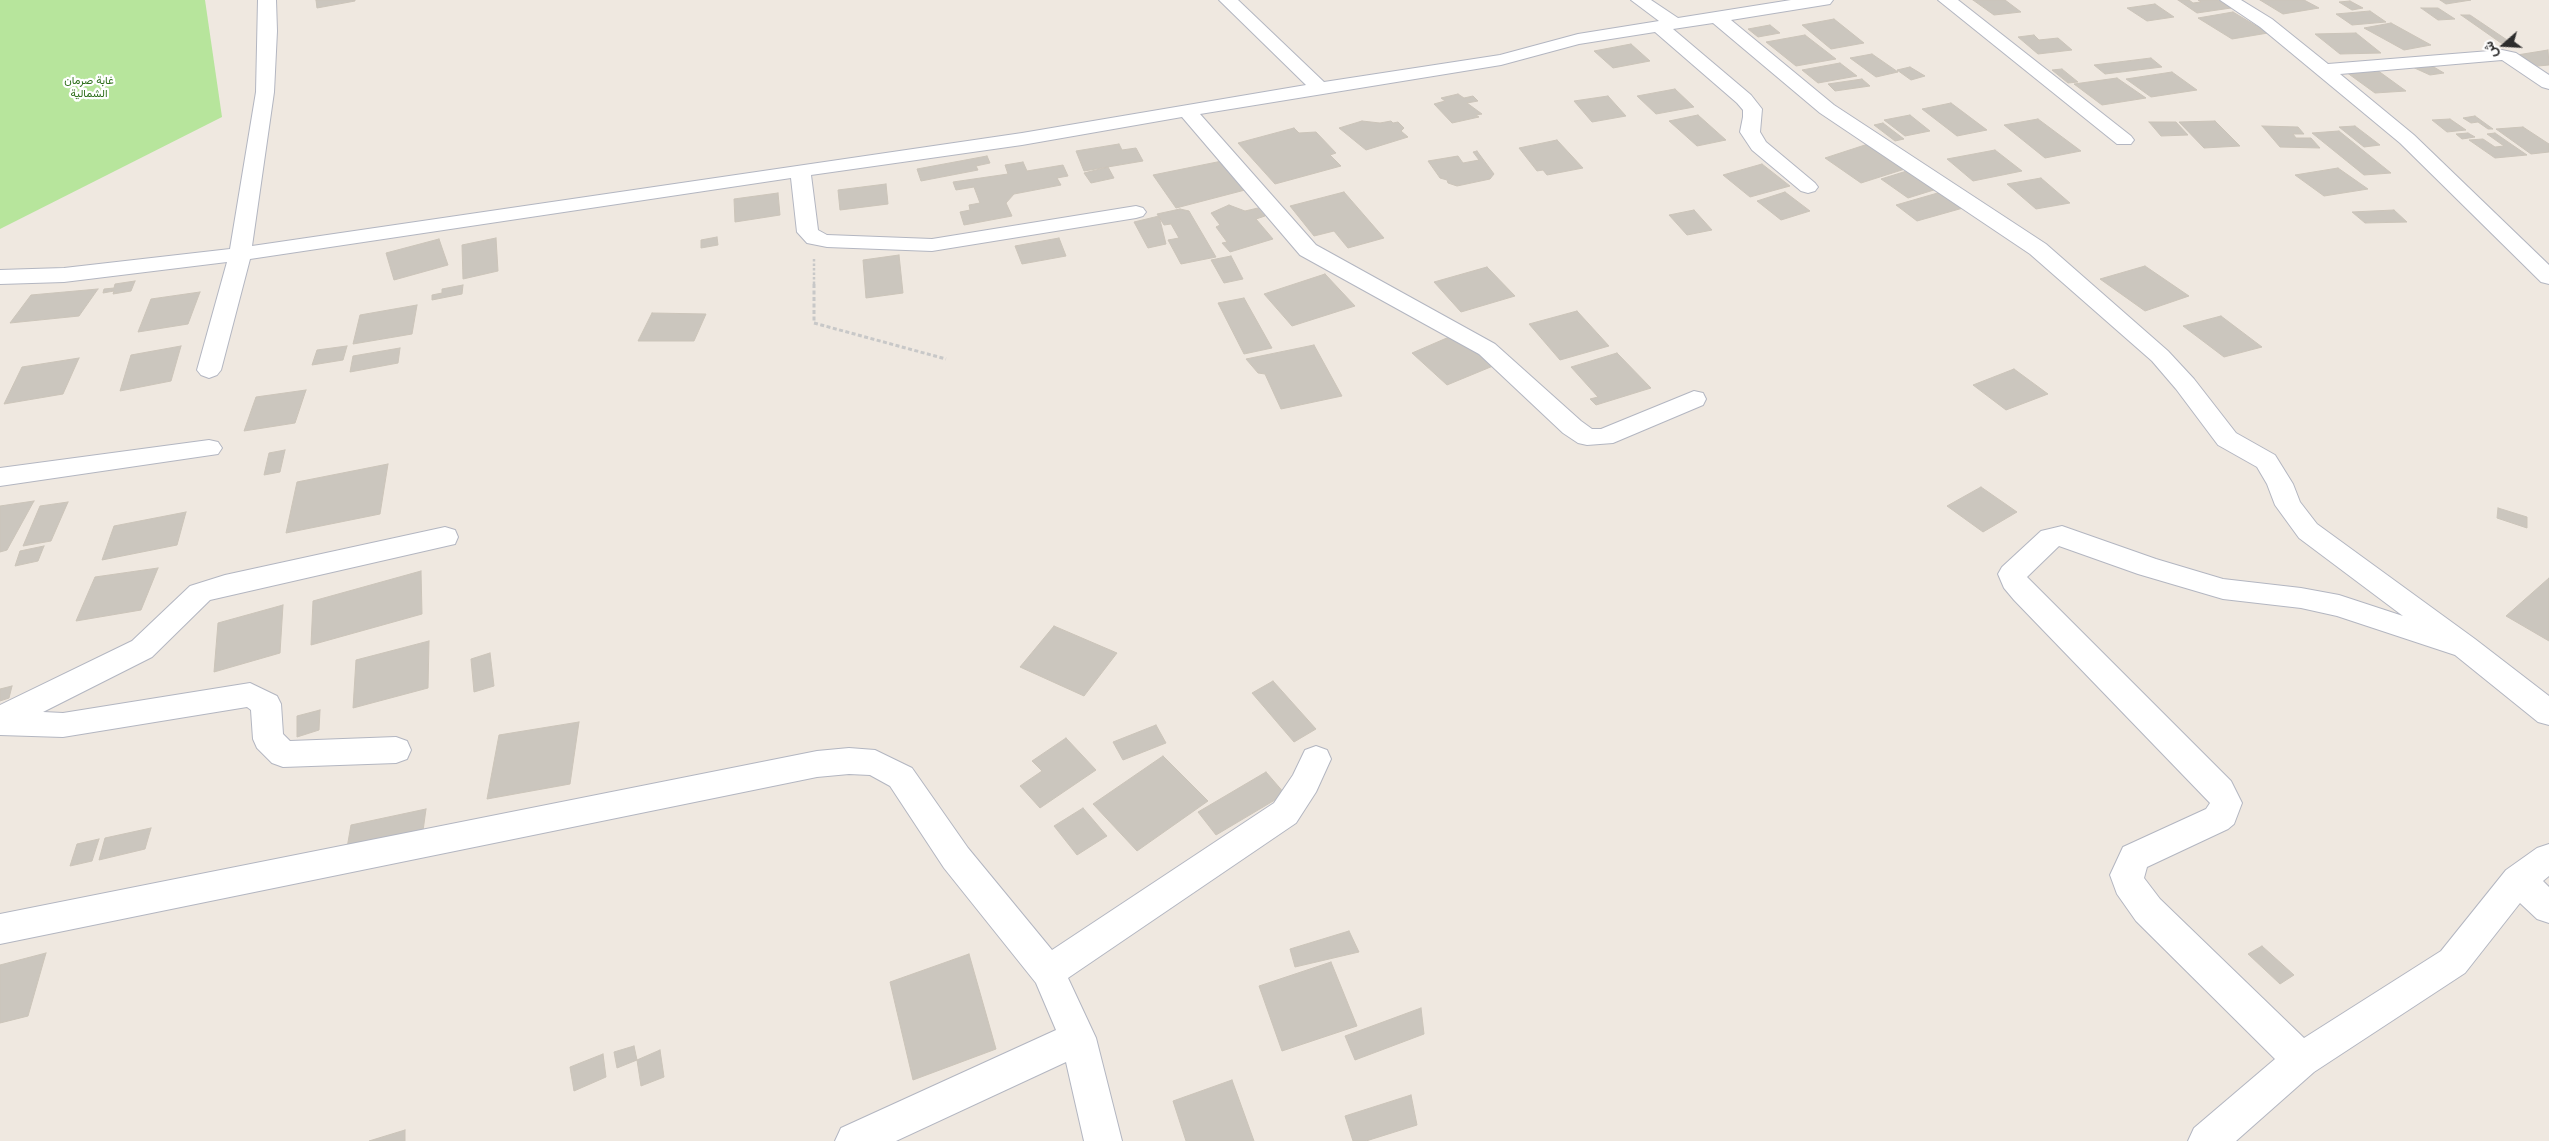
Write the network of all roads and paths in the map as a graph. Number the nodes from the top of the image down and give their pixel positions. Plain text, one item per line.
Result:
1 (267, 0) edge
2 (1228, 0) edge
3 (1640, 0) edge
4 (1824, 0) edge
5 (1946, 0) edge
6 (2229, 0) edge
7 (1715, 16) junction
8 (1667, 25) junction
9 (2327, 70) junction
10 (2549, 83) edge
11 (1320, 88) junction
12 (1188, 112) junction
13 (2124, 140) dead end
14 (800, 172) junction
15 (1808, 187) dead end
16 (1136, 212) dead end
17 (815, 238) junction
18 (240, 254) junction
19 (0, 277) edge
20 (2549, 277) edge
21 (946, 359) dead end
22 (209, 370) dead end
23 (1694, 399) dead end
24 (209, 448) dead end
25 (0, 477) edge
26 (445, 537) dead end
27 (2466, 647) junction
28 (2549, 714) edge
29 (0, 721) edge
30 (396, 750) dead end
31 (1316, 759) dead end
32 (2549, 858) edge
33 (2518, 880) junction
34 (2549, 908) edge
35 (0, 929) edge
36 (1048, 972) junction
37 (1078, 1038) junction
38 (2301, 1060) junction
39 (854, 1141) edge
40 (1103, 1141) edge
41 (2207, 1141) edge

1 - 18 street
2 - 11 street
3 - 8 street
4 - 7 street
5 - 13 street
6 - 9 street
7 - 8 street
7 - 27 street
8 - 11 street
8 - 15 street
9 - 10 street
9 - 20 street
11 - 12 street
12 - 14 street
12 - 23 street
14 - 17 street
14 - 18 street
16 - 17 street
17 - 21 path
18 - 19 street
18 - 22 street
24 - 25 street
26 - 29 street
27 - 28 street
27 - 38 street
29 - 30 street
31 - 36 street
32 - 33 street
33 - 34 street
33 - 38 street
35 - 36 street
36 - 37 street
37 - 39 street
37 - 40 street
38 - 41 street

